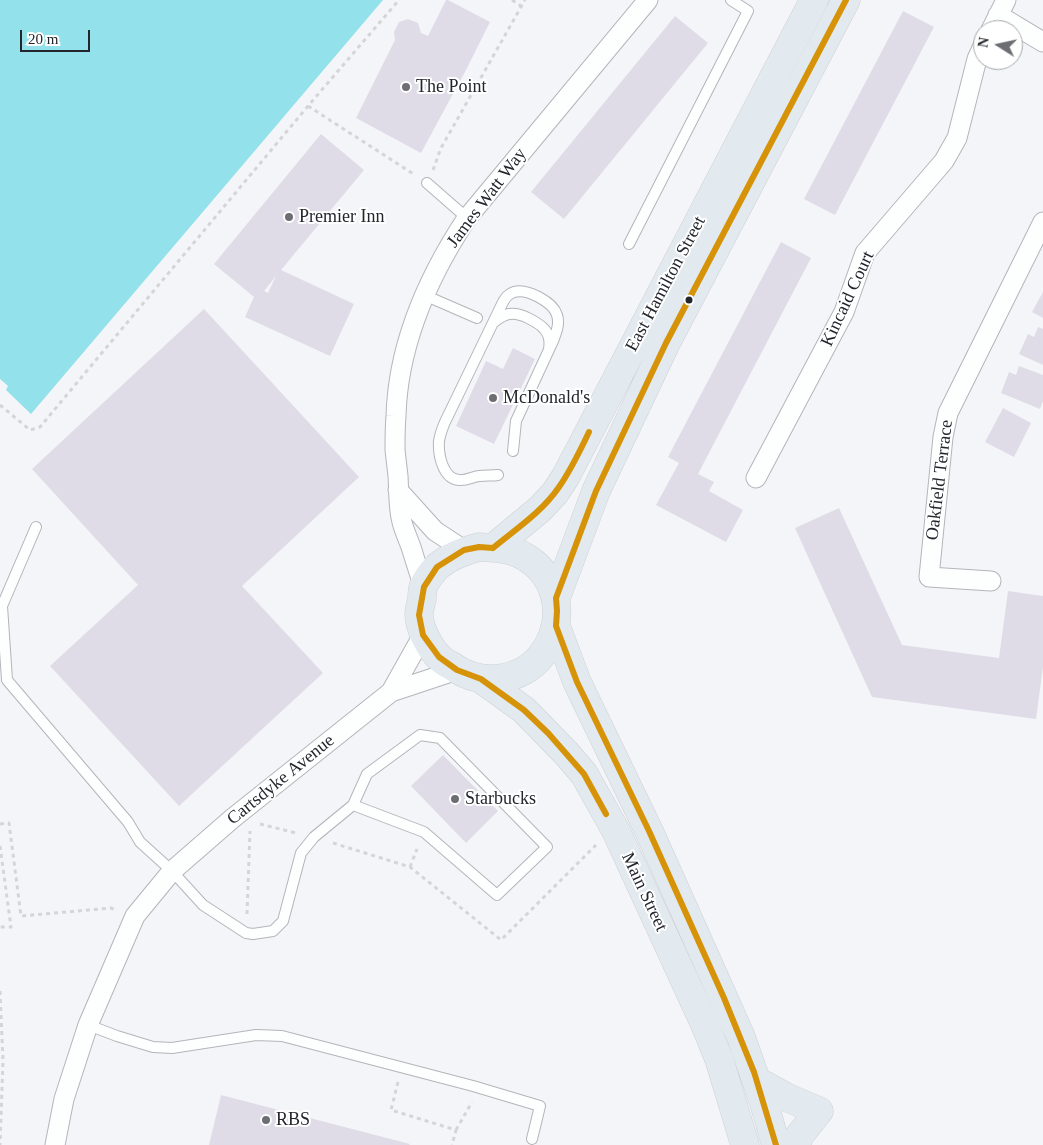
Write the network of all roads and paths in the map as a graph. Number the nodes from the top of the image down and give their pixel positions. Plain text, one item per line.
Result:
1 (399, 0) edge
2 (512, 0) edge
3 (525, 0) edge
4 (648, 0) edge
5 (731, 0) edge
6 (814, 0) edge
7 (846, 0) edge
8 (521, 6) junction
9 (998, 15) edge
10 (1043, 42) edge
11 (974, 70) edge
12 (308, 106) junction
13 (427, 183) junction
14 (467, 218) junction
15 (1043, 222) edge
16 (629, 244) dead end
17 (424, 295) junction
18 (477, 318) dead end
19 (494, 322) junction
20 (548, 351) junction
21 (0, 405) edge
22 (513, 451) dead end
23 (498, 475) dead end
24 (756, 478) dead end
25 (398, 490) junction
26 (36, 526) dead end
27 (493, 548) junction
28 (464, 550) junction
29 (991, 581) dead end
30 (424, 587) junction
31 (556, 598) junction
32 (556, 626) junction
33 (423, 635) junction
34 (469, 674) junction
35 (391, 692) junction
36 (353, 805) junction
37 (0, 824) edge
38 (250, 830) dead end
39 (0, 846) edge
40 (172, 871) junction
41 (135, 916) junction
42 (0, 928) edge
43 (246, 932) junction
44 (0, 991) edge
45 (88, 1025) junction
46 (402, 1067) junction
47 (757, 1081) junction
48 (480, 1088) junction
49 (456, 1130) junction
50 (532, 1139) dead end
51 (0, 1145) edge
52 (55, 1145) edge
53 (452, 1145) edge
54 (745, 1145) edge
55 (776, 1145) edge
56 (797, 1145) edge

1 - 12 path
2 - 8 path
3 - 8 path
4 - 14 street, James Watt Way
5 - 16 lane
6 - 27 highway, East Hamilton Street
7 - 31 highway, East Hamilton Street
8 - 13 path
9 - 10 street
11 - 24 street, Kincaid Court
12 - 13 path
12 - 21 path
13 - 14 lane
14 - 17 street, James Watt Way
15 - 29 street, Oakfield Terrace
17 - 18 lane
17 - 25 street, James Watt Way
19 - 20 lane
19 - 20 lane
19 - 23 lane
20 - 22 lane
25 - 28 street
25 - 30 street, James Watt Way
26 - 40 lane
27 - 28 highway
27 - 31 highway
28 - 30 highway
30 - 33 highway
31 - 32 highway
32 - 34 highway
32 - 47 highway, Main Street
33 - 34 highway
33 - 35 street, Cartsdyke Avenue
34 - 35 street, Cartsdyke Avenue
34 - 54 highway, Main Street
35 - 40 street, Cartsdyke Avenue
36 - 36 lane
36 - 43 lane
37 - 41 path
38 - 43 path
39 - 42 path
40 - 41 street, Cartsdyke Avenue
40 - 43 lane
41 - 45 street, Cartsdyke Avenue
44 - 51 path
45 - 46 lane
45 - 52 street, Cartsdyke Avenue
46 - 48 lane
46 - 49 path
47 - 55 highway, Main Street
47 - 56 highway
48 - 49 path
48 - 50 lane
49 - 53 path

